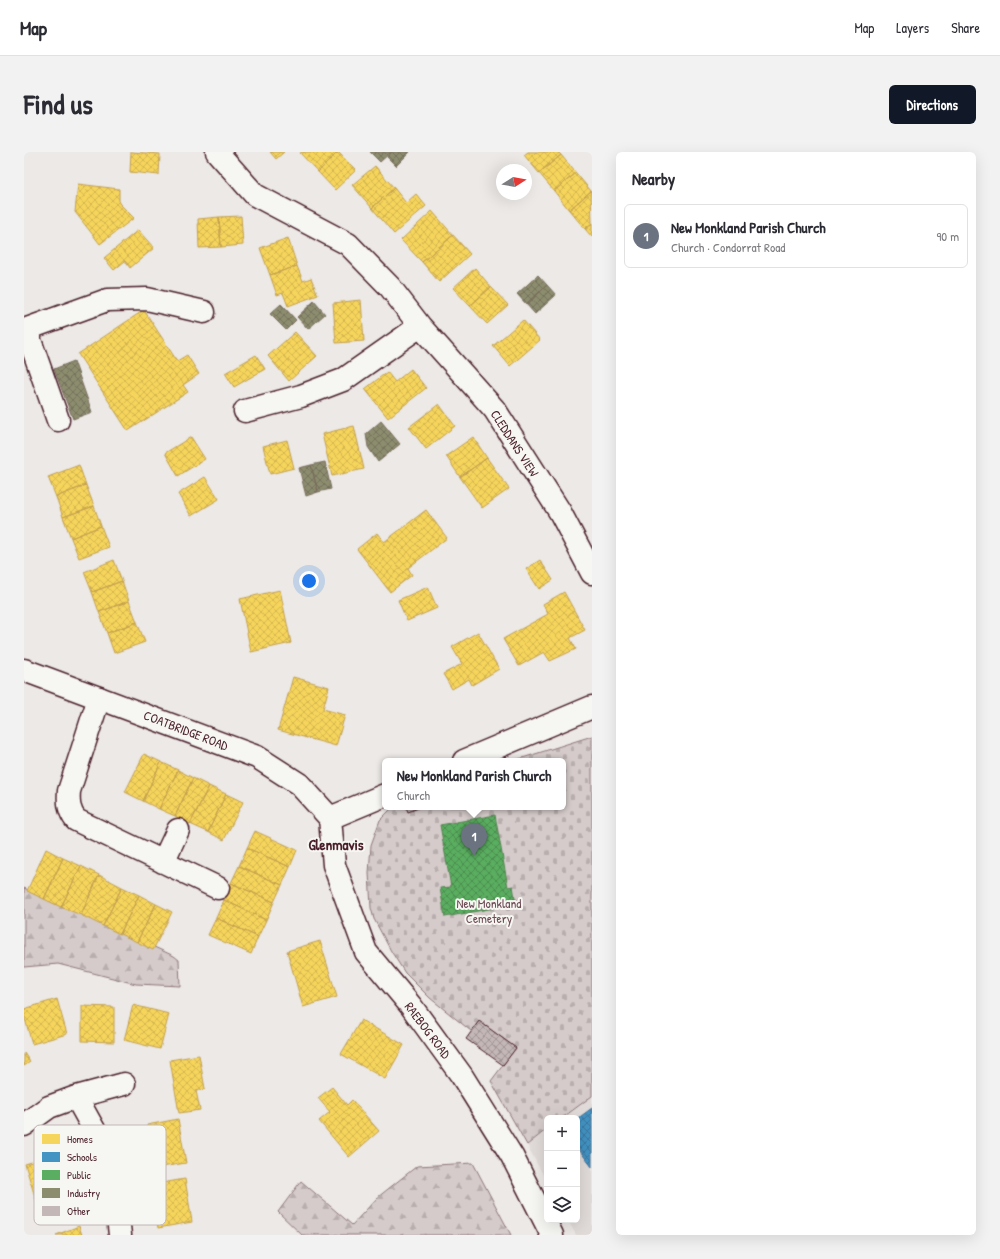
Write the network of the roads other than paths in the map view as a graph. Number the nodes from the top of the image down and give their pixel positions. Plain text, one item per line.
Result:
1 (218, 152) edge
2 (204, 312) dead end
3 (420, 326) junction
4 (25, 329) edge
5 (244, 411) dead end
6 (58, 420) dead end
7 (592, 573) edge
8 (24, 670) edge
9 (98, 698) junction
10 (592, 707) edge
11 (471, 758) edge
12 (382, 796) edge
13 (330, 818) junction
14 (178, 830) dead end
15 (163, 862) junction
16 (218, 888) dead end
17 (124, 1084) dead end
18 (76, 1097) junction
19 (24, 1125) edge
20 (92, 1125) edge
21 (119, 1225) edge
22 (120, 1235) edge
23 (552, 1235) edge

1 - 3 street, CLEDDANS VIEW
2 - 4 street
3 - 5 street
3 - 7 street, CLEDDANS VIEW
4 - 6 street
8 - 9 street, COATBRIDGE ROAD
9 - 13 street, COATBRIDGE ROAD
9 - 15 street
10 - 11 street
12 - 13 street
13 - 23 street, RAEBOG ROAD
14 - 15 street
15 - 16 street
17 - 18 street
18 - 19 street
18 - 20 street
21 - 22 street

